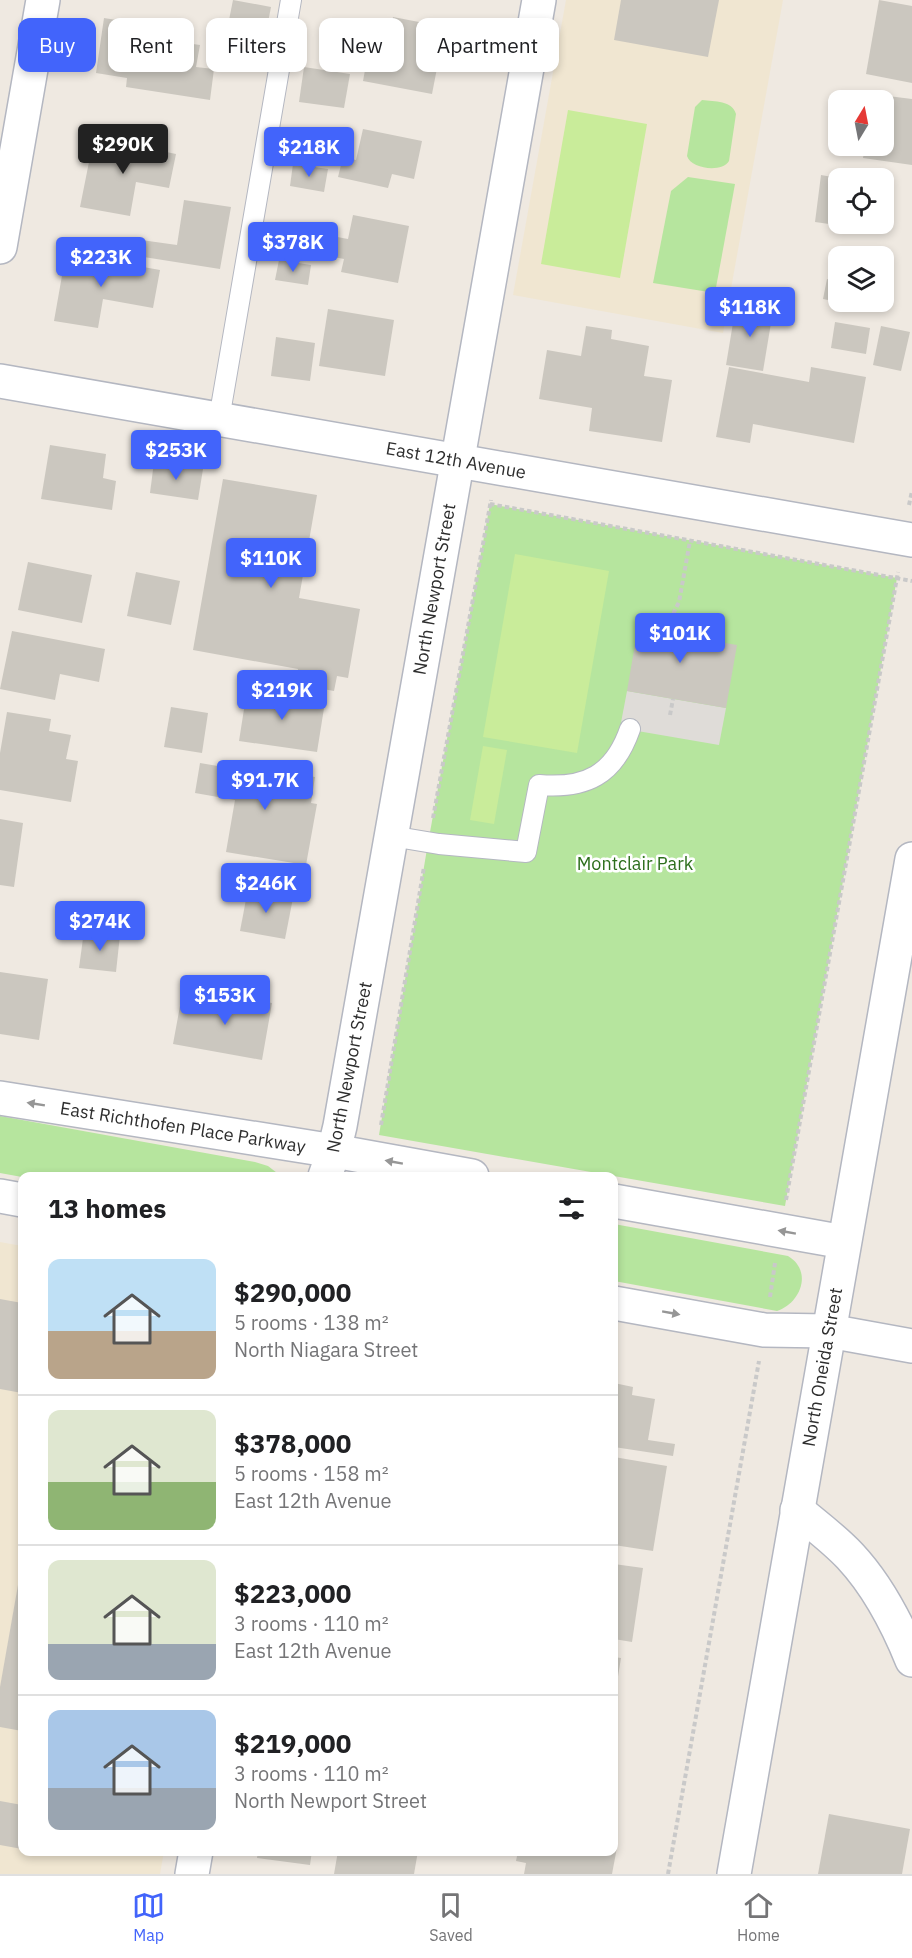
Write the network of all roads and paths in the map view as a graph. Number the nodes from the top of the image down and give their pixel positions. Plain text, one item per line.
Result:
1 (43, 0) edge
2 (291, 0) edge
3 (538, 0) edge
4 (0, 247) edge
5 (0, 381) edge
6 (219, 419) junction
7 (457, 460) junction
8 (912, 491) edge
9 (451, 496) junction
10 (908, 539) edge
11 (690, 541) junction
12 (897, 578) junction
13 (912, 581) edge
14 (672, 621) dead end
15 (673, 699) dead end
16 (670, 715) dead end
17 (630, 729) dead end
18 (391, 836) junction
19 (912, 860) edge
20 (0, 1098) edge
21 (330, 1164) edge
22 (425, 1172) edge
23 (0, 1196) edge
24 (18, 1199) edge
25 (618, 1202) edge
26 (781, 1231) junction
27 (844, 1242) junction
28 (618, 1304) edge
29 (764, 1330) junction
30 (828, 1332) junction
31 (912, 1346) edge
32 (797, 1510) junction
33 (912, 1660) edge
34 (195, 1856) edge
35 (192, 1874) edge
36 (668, 1874) edge
37 (734, 1874) edge

1 - 4 street
2 - 6 lane
3 - 7 street, North Newport Street
5 - 6 street, East 12th Avenue
6 - 7 street, East 12th Avenue
7 - 9 street, North Newport Street
7 - 10 street, East 12th Avenue
8 - 10 path
9 - 11 path
9 - 18 street, North Newport Street
10 - 12 path
11 - 12 path
11 - 14 path
12 - 13 path
12 - 26 path
15 - 16 path
17 - 18 lane
18 - 21 street, North Newport Street
19 - 27 street, North Oneida Street
21 -> 20 street, East Richthofen Place Parkway
22 -> 21 street, East Richthofen Place Parkway
23 - 24 street
25 - 26 street
27 -> 26 street
26 - 29 path
27 - 30 street, North Oneida Street
28 -> 29 street
29 - 30 street
29 - 36 path
30 - 31 street
30 - 32 street, North Oneida Street
32 - 33 street
32 - 37 street, North Oneida Street
34 - 35 street

